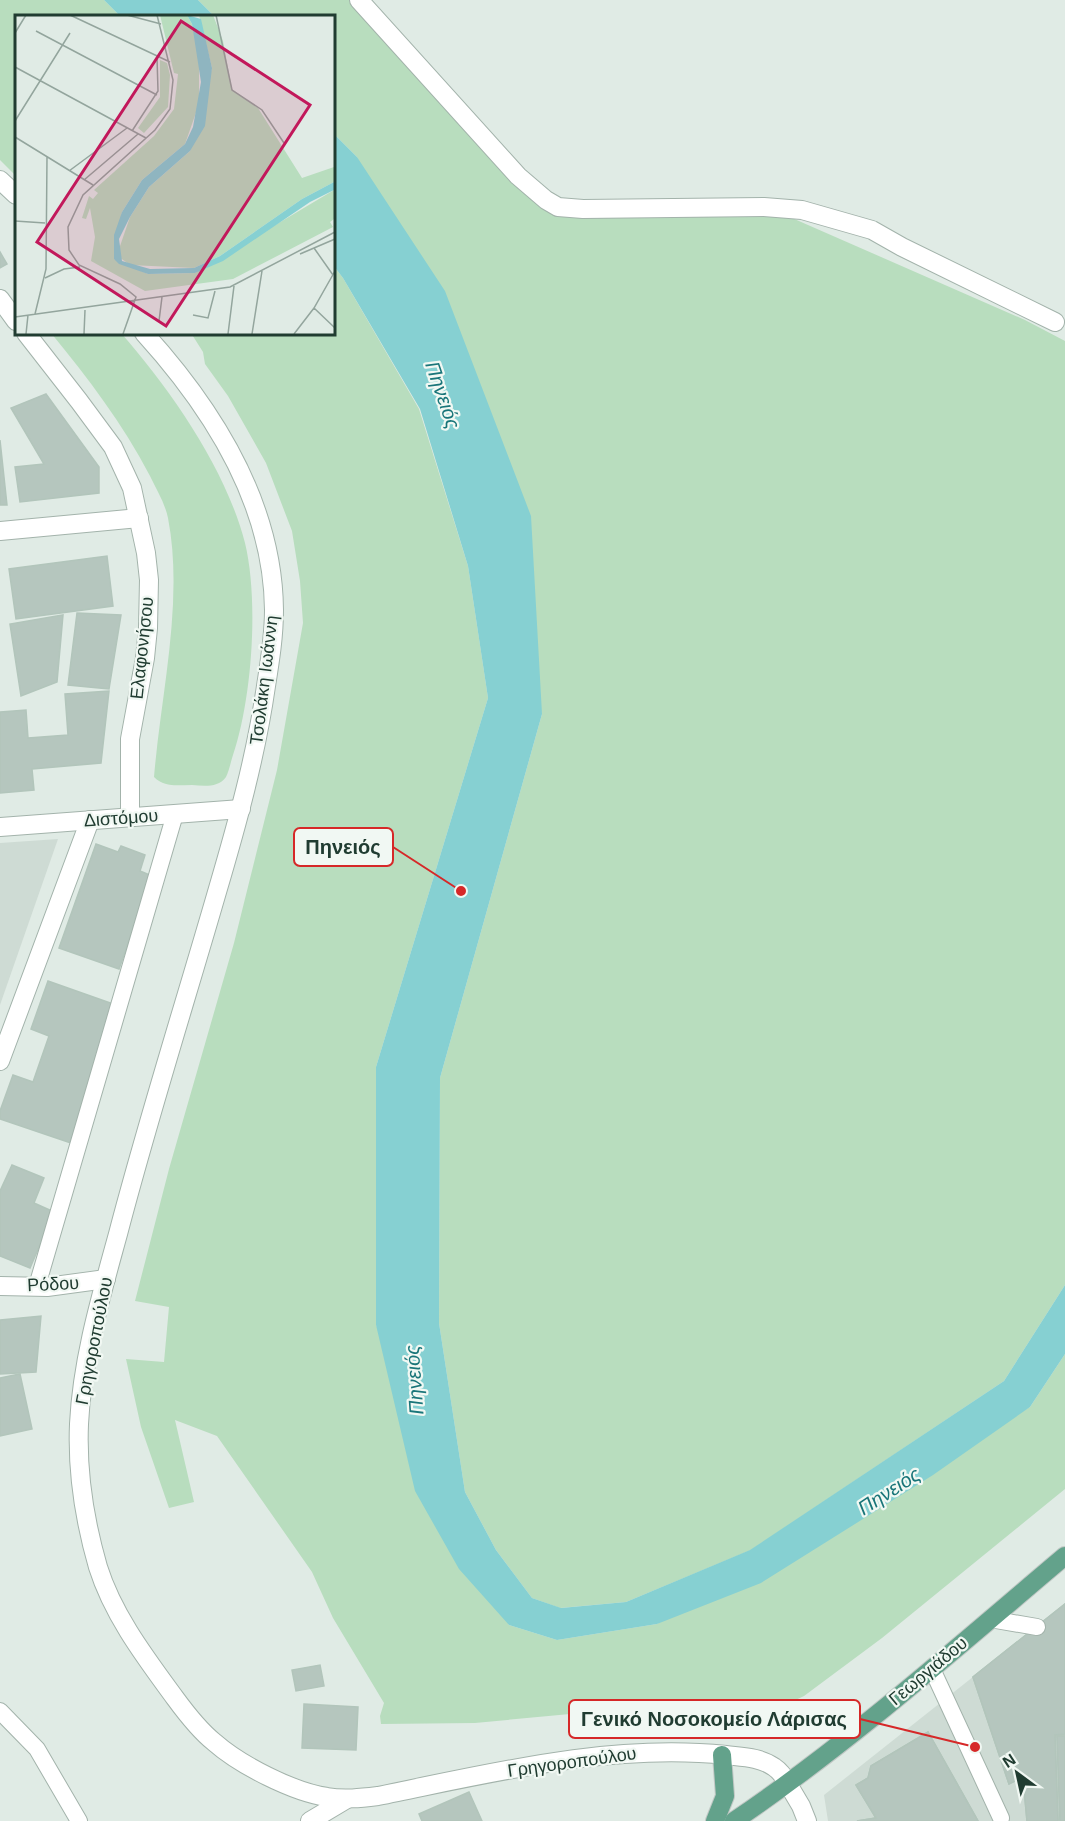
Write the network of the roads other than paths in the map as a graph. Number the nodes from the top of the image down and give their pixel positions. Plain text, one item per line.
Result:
1 (359, 0) edge
2 (0, 180) edge
3 (15, 194) edge
4 (15, 292) edge
5 (0, 297) edge
6 (15, 320) edge
7 (1055, 322) dead end
8 (27, 334) edge
9 (145, 334) edge
10 (139, 518) junction
11 (0, 531) edge
12 (241, 809) junction
13 (175, 814) junction
14 (130, 818) junction
15 (90, 820) junction
16 (0, 827) edge
17 (0, 1061) edge
18 (106, 1279) junction
19 (0, 1286) edge
20 (37, 1286) junction
21 (1065, 1556) edge
22 (990, 1619) junction
23 (1037, 1627) dead end
24 (932, 1669) junction
25 (0, 1711) edge
26 (722, 1755) junction
27 (788, 1784) junction
28 (347, 1799) junction
29 (1001, 1818) dead end
30 (79, 1821) edge
31 (310, 1821) edge
32 (716, 1821) edge
33 (734, 1821) edge
34 (754, 1821) edge
35 (807, 1821) edge

1 - 7 street
2 - 3 street
4 - 5 street
5 - 6 street
8 - 10 street, Ελαφονήσου
9 - 12 street, Τσολάκη Ιωάννη
10 - 11 street
10 - 14 street, Ελαφονήσου
12 - 13 street, Διστόμου
12 - 18 street, Γρηγοροπούλου
13 - 14 street, Διστόμου
13 - 20 lane
14 - 15 street, Διστόμου
15 - 16 street, Διστόμου
15 - 17 street
18 - 20 street, Ρόδου
18 - 28 street, Γρηγοροπούλου
19 - 20 street, Ρόδου
21 - 22 main road, Γεωργιάδου
22 - 23 lane
22 - 24 main road, Γεωργιάδου
24 - 27 main road, Γεωργιάδου
24 - 29 lane
25 - 30 lane
26 - 27 street, Γρηγοροπούλου
26 - 28 street, Γρηγοροπούλου
26 - 32 main road
27 - 33 main road, Γεωργιάδου
27 - 34 main road, Γεωργιάδου
27 - 35 street, Γρηγοροπούλου
28 - 31 street, Γρηγοροπούλου

